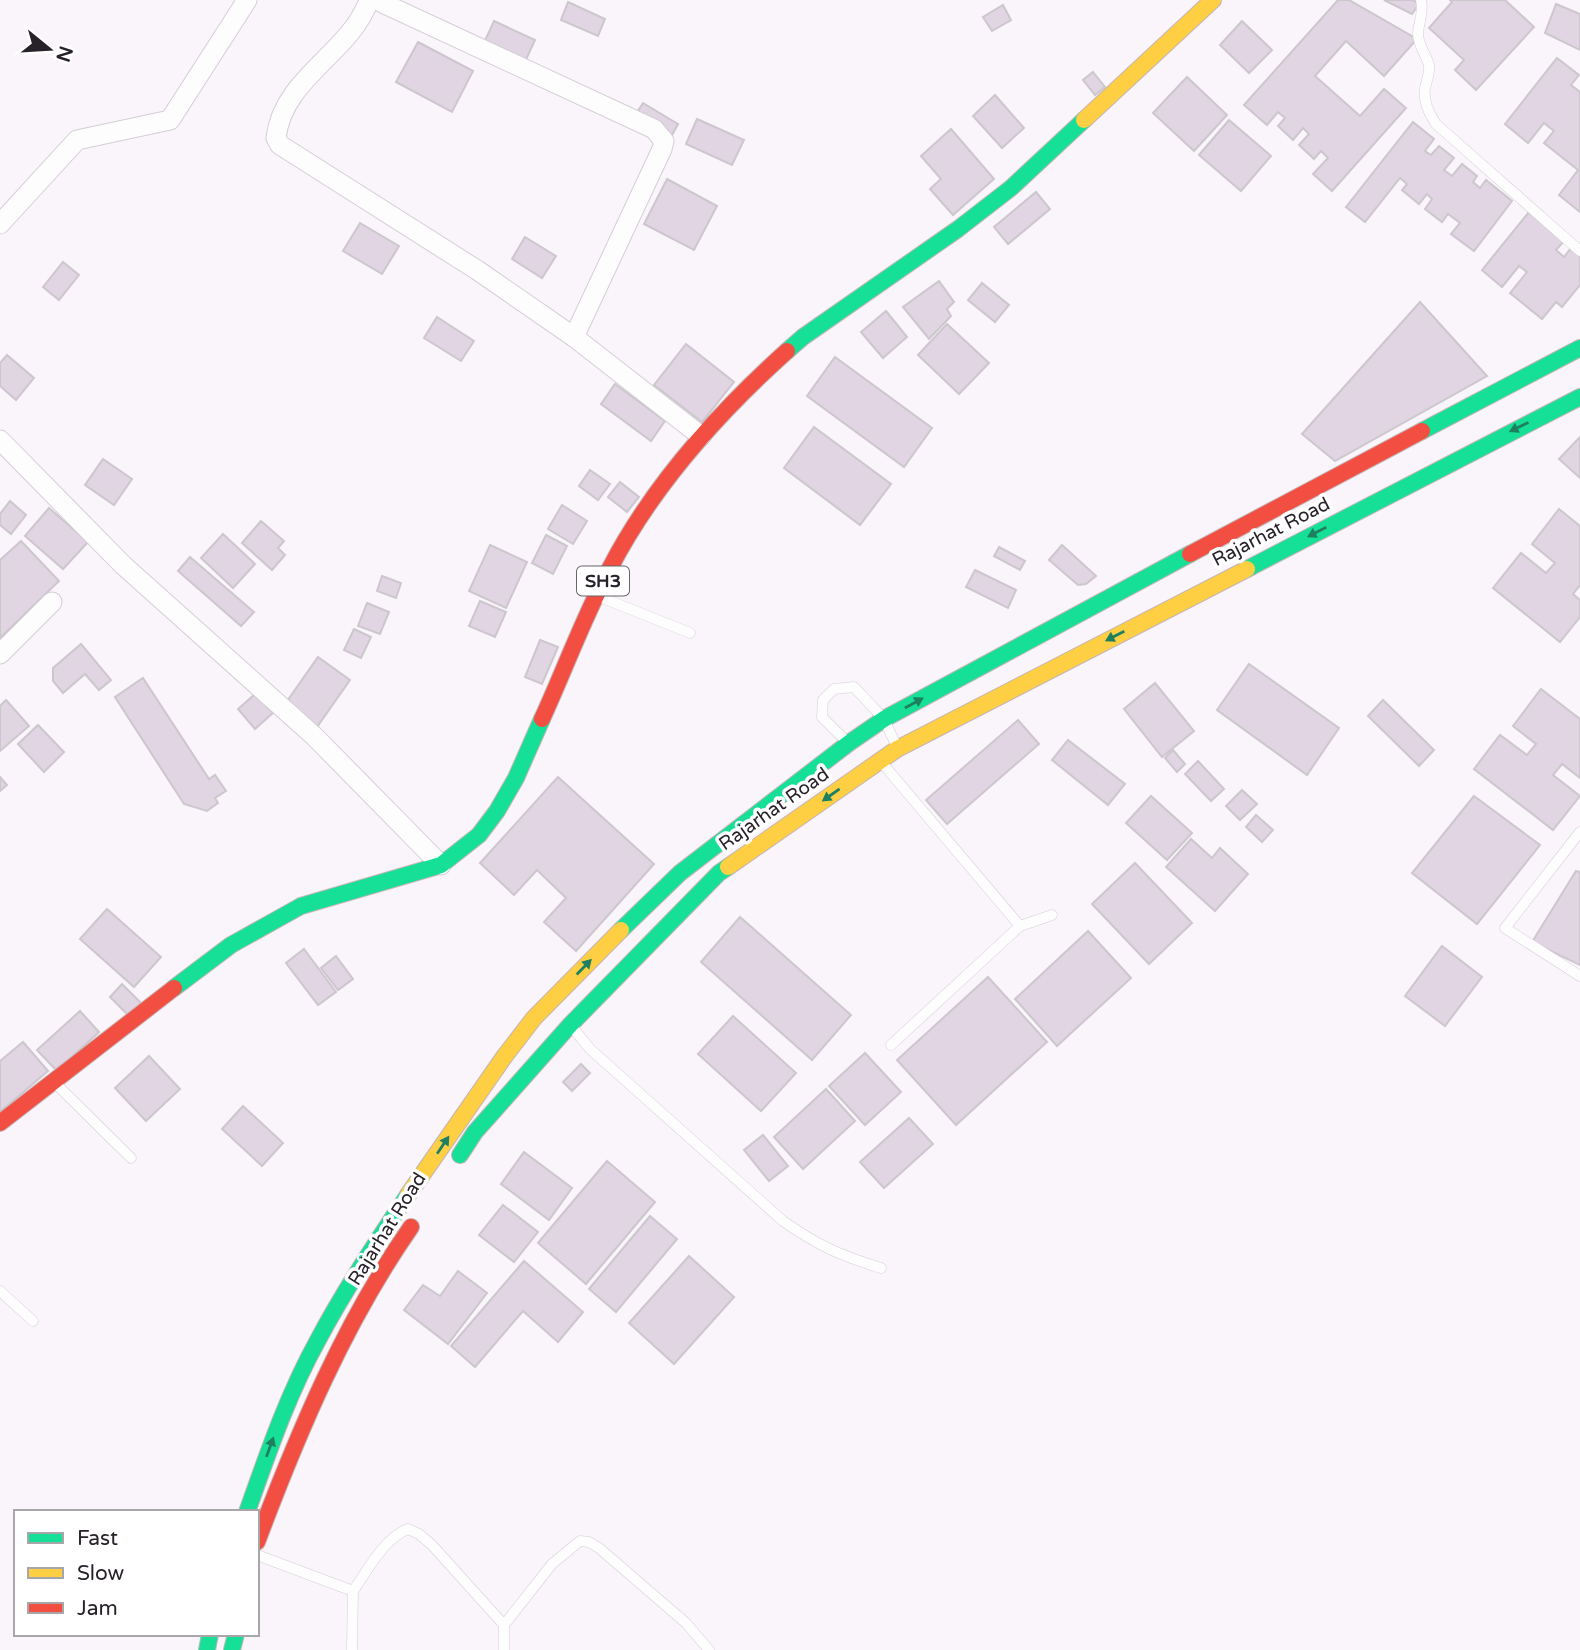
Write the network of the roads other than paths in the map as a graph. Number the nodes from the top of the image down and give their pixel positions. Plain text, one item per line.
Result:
1 (247, 0) edge
2 (369, 0) edge
3 (376, 0) edge
4 (1213, 0) edge
5 (1421, 0) edge
6 (0, 224) edge
7 (1580, 251) edge
8 (574, 337) junction
9 (1580, 348) edge
10 (1580, 397) edge
11 (701, 436) junction
12 (0, 440) edge
13 (597, 595) junction
14 (52, 602) dead end
15 (690, 633) dead end
16 (0, 654) edge
17 (884, 719) junction
18 (897, 749) junction
19 (863, 757) junction
20 (1580, 832) edge
21 (441, 865) junction
22 (1052, 915) dead end
23 (1020, 926) junction
24 (1580, 976) edge
25 (570, 1025) junction
26 (891, 1045) dead end
27 (52, 1080) junction
28 (0, 1123) edge
29 (131, 1158) dead end
30 (453, 1165) dead end
31 (423, 1209) dead end
32 (881, 1268) dead end
33 (0, 1292) edge
34 (33, 1321) dead end
35 (248, 1510) edge
36 (259, 1537) edge
37 (259, 1556) edge
38 (354, 1591) junction
39 (504, 1625) junction
40 (352, 1650) edge
41 (504, 1650) edge
42 (709, 1650) edge

1 - 6 street
2 - 8 street
3 - 8 street
4 - 11 main road, SH3
5 - 7 lane
8 - 11 street
17 -> 9 main road
10 -> 18 main road, Rajarhat Road
11 - 13 main road, SH3
12 - 21 street
13 - 15 lane
13 - 21 main road, SH3
14 - 16 street
17 - 18 lane
17 - 19 main road
17 - 19 lane
18 - 19 main road, Rajarhat Road
19 - 23 lane
19 -> 25 main road, Rajarhat Road
35 -> 19 main road
20 - 24 lane
21 - 27 main road, SH3
22 - 23 lane
23 - 26 lane
25 - 30 main road, Rajarhat Road
25 - 32 lane
27 - 28 main road, SH3
27 - 29 lane
31 - 36 main road, Rajarhat Road
33 - 34 lane
37 - 38 lane
38 - 39 lane
38 - 40 lane
39 - 41 lane
39 - 42 lane

